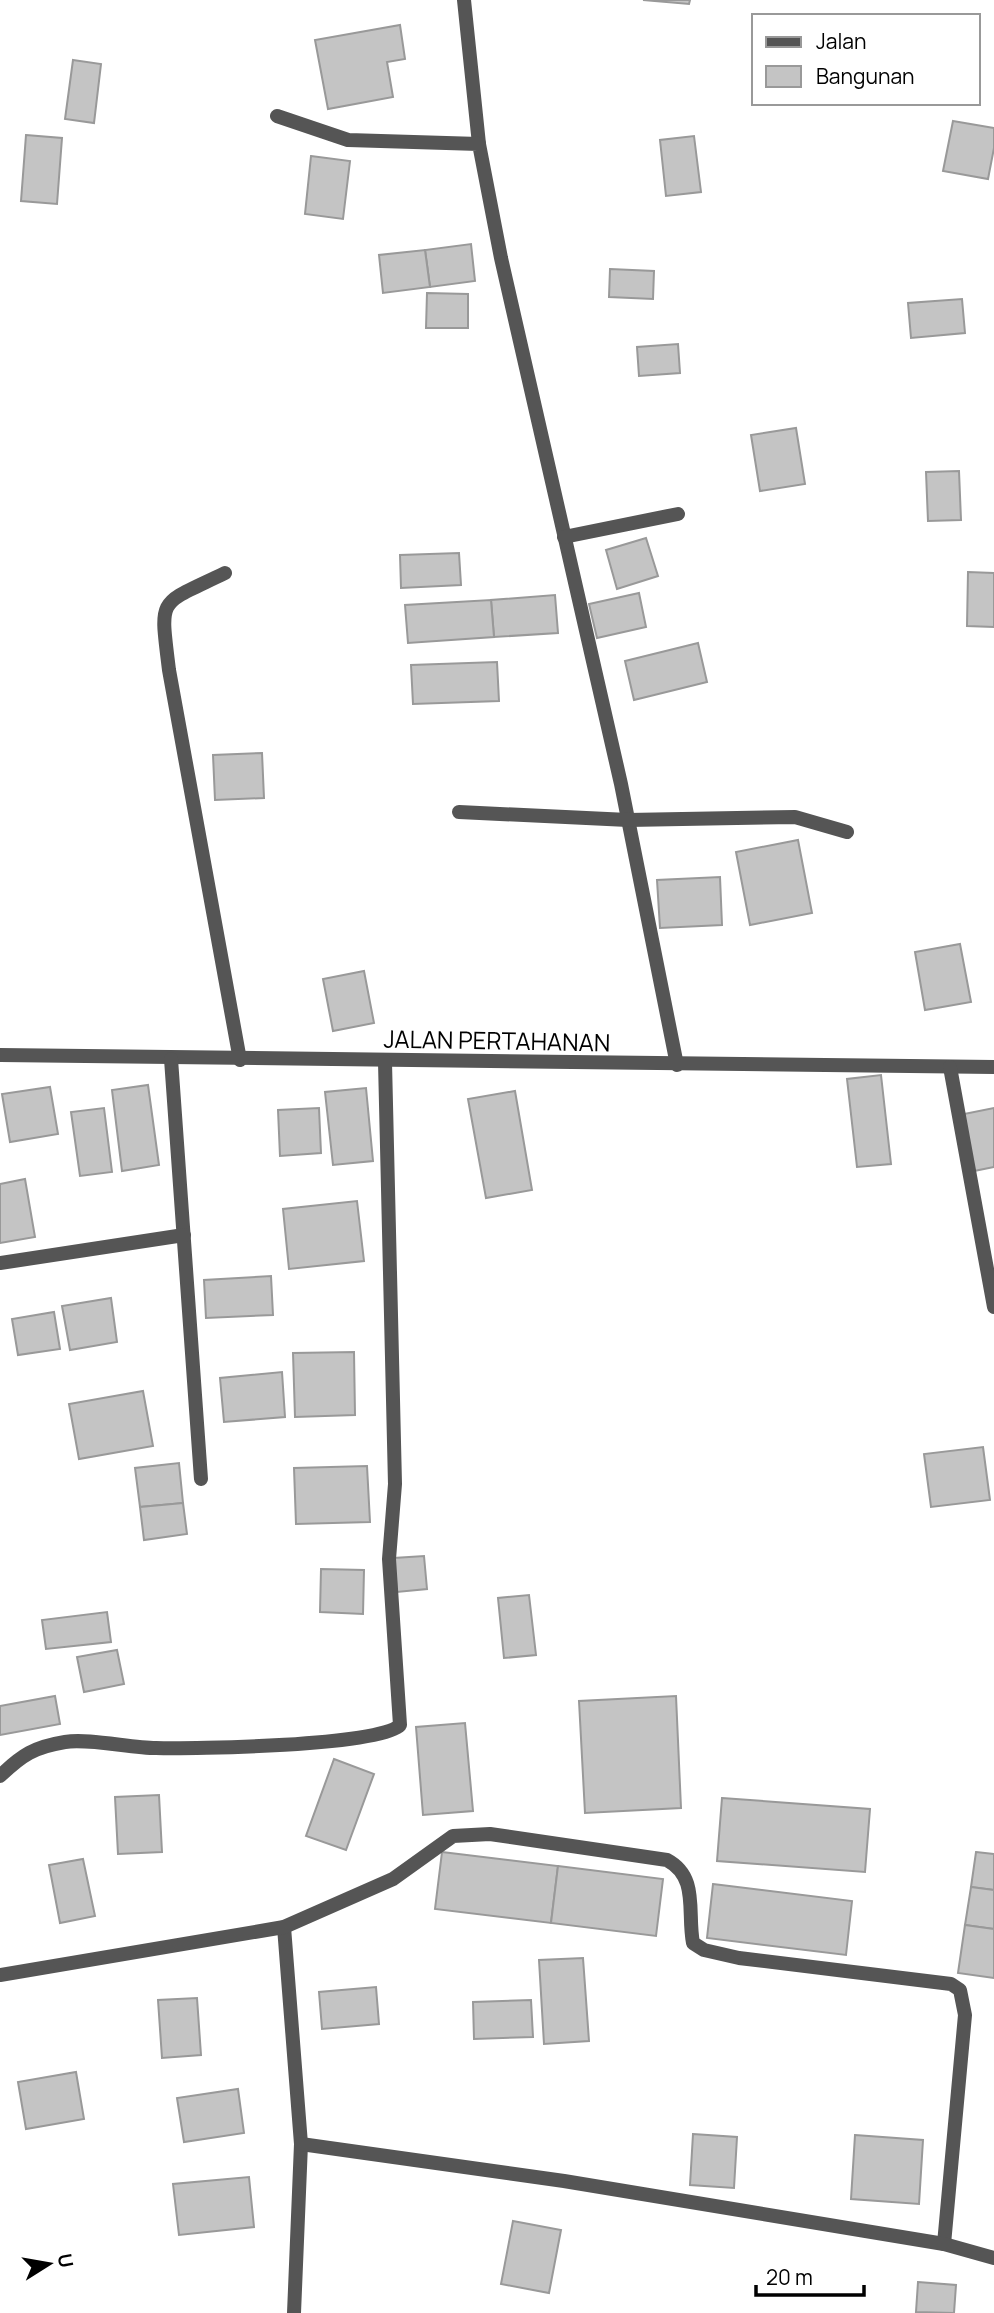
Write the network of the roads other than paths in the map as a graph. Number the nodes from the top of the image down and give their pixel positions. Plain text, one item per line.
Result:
1 (464, 0) edge
2 (277, 116) dead end
3 (479, 144) junction
4 (678, 514) dead end
5 (564, 537) junction
6 (225, 573) dead end
7 (459, 812) dead end
8 (628, 820) junction
9 (847, 832) dead end
10 (0, 1055) edge
11 (171, 1059) junction
12 (240, 1060) junction
13 (385, 1062) junction
14 (677, 1065) junction
15 (950, 1067) junction
16 (994, 1067) edge
17 (184, 1235) junction
18 (0, 1263) edge
19 (994, 1307) edge
20 (201, 1479) dead end
21 (0, 1776) edge
22 (284, 1927) junction
23 (0, 1975) edge
24 (301, 2144) junction
25 (944, 2244) junction
26 (994, 2258) edge
27 (294, 2313) edge

1 - 3 street
2 - 3 street
3 - 5 street
4 - 5 street
5 - 8 street
6 - 12 street
7 - 8 street
8 - 9 street
8 - 14 street
10 - 11 street, JALAN PERTAHANAN
11 - 12 street, JALAN PERTAHANAN
11 - 17 street
12 - 13 street, JALAN PERTAHANAN
13 - 14 street, JALAN PERTAHANAN
13 - 21 street
14 - 15 street, JALAN PERTAHANAN
15 - 16 street, JALAN PERTAHANAN
15 - 19 street
17 - 18 street
17 - 20 street
22 - 23 street
22 - 24 street
22 - 25 street
24 - 25 street
24 - 27 street
25 - 26 street

